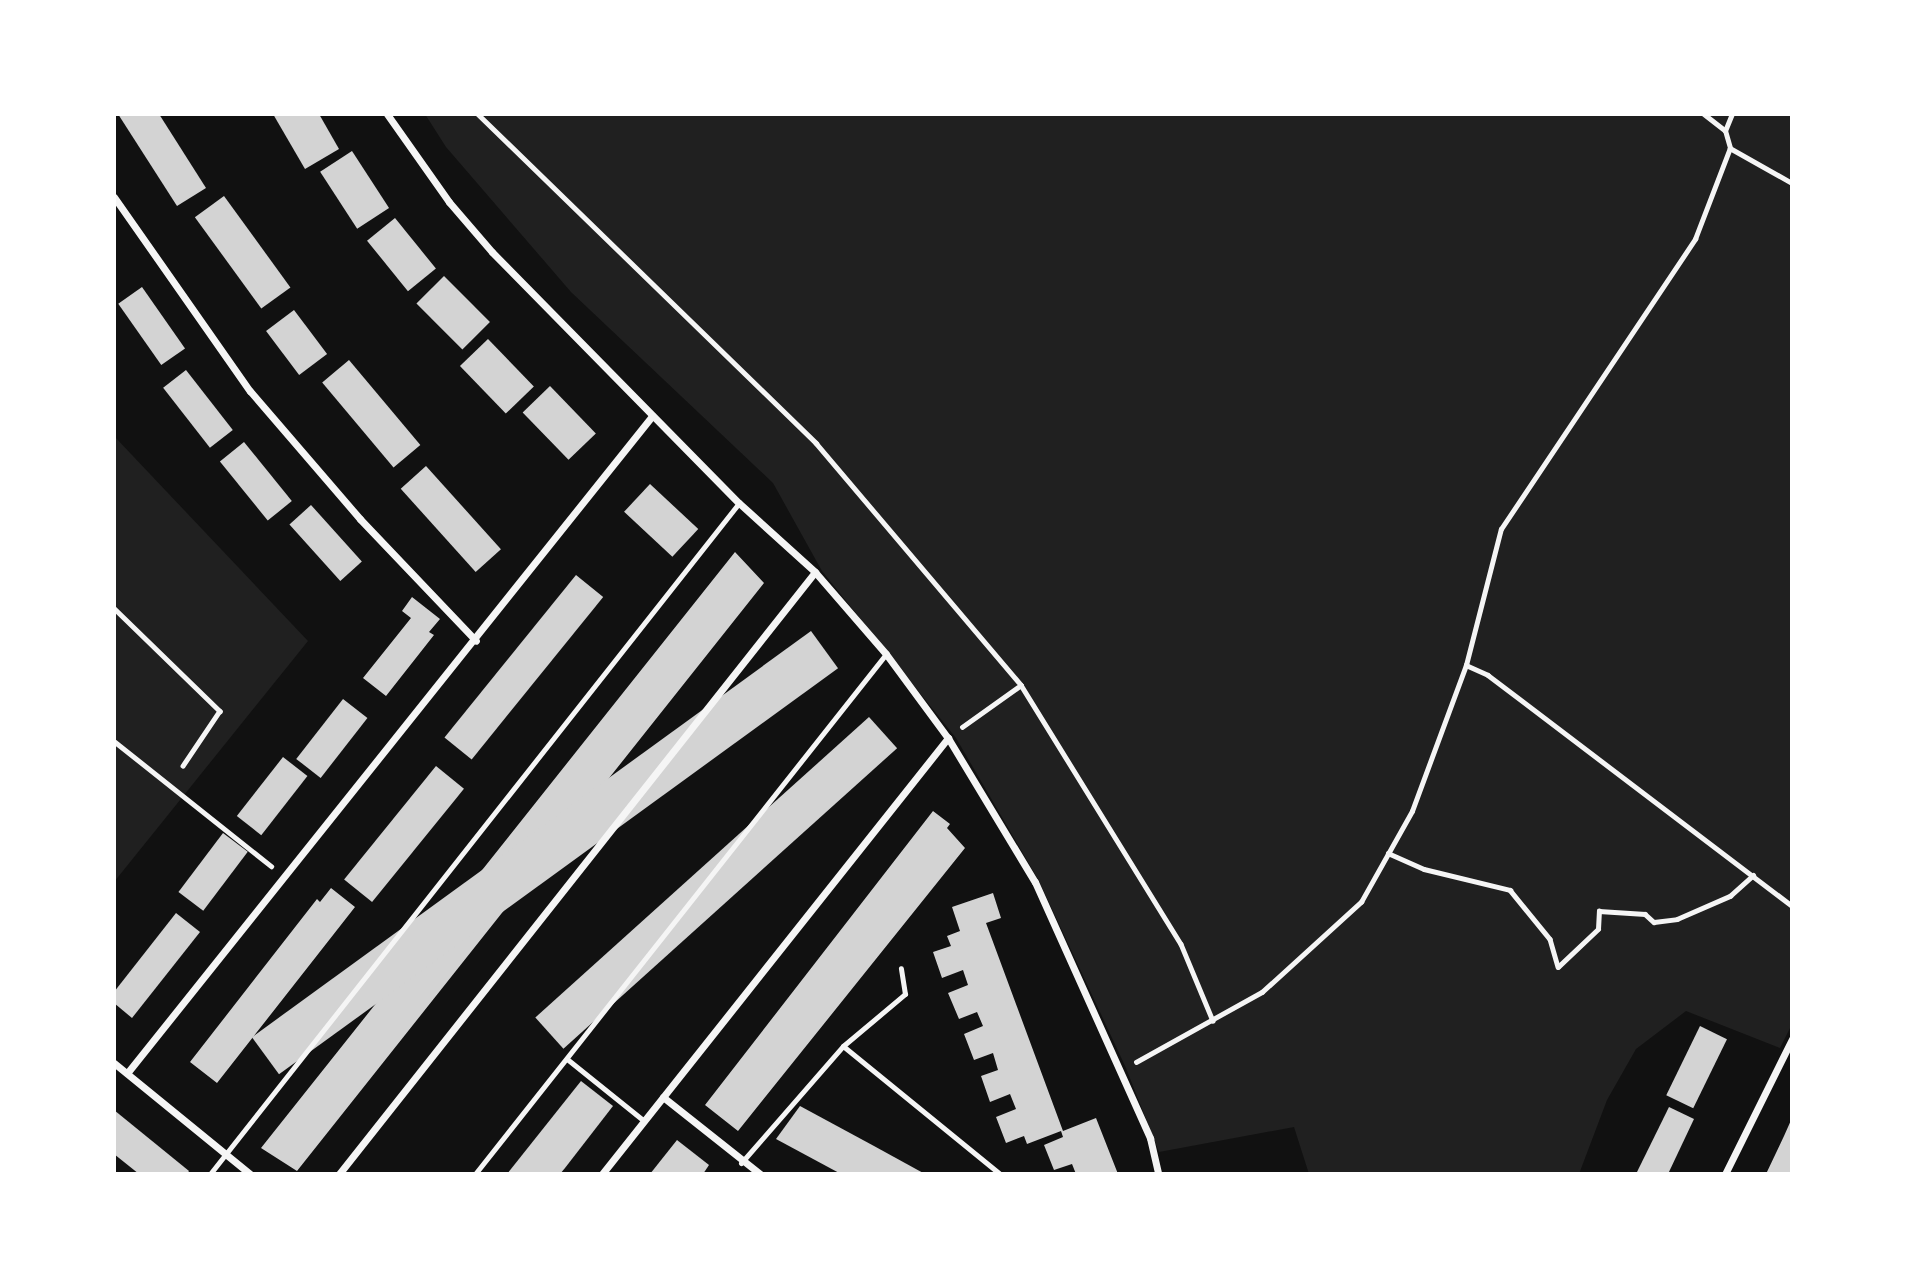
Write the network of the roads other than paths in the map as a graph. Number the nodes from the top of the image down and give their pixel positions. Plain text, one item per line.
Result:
1 (387, 114) edge
2 (114, 197) edge
3 (652, 416) junction
4 (739, 503) junction
5 (815, 572) junction
6 (475, 642) junction
7 (886, 654) junction
8 (948, 738) junction
9 (901, 968) dead end
10 (1792, 1039) edge
11 (843, 1046) junction
12 (567, 1059) junction
13 (114, 1063) edge
14 (128, 1072) junction
15 (663, 1097) junction
16 (644, 1121) junction
17 (225, 1154) junction
18 (741, 1163) junction
19 (210, 1174) edge
20 (250, 1174) edge
21 (339, 1174) edge
22 (475, 1174) edge
23 (602, 1174) edge
24 (760, 1174) edge
25 (1000, 1174) edge
26 (1157, 1174) edge
27 (1725, 1174) edge

1 - 3 street
2 - 6 street
3 - 4 street
3 - 6 street
4 - 5 street
4 - 17 lane
5 - 7 street
5 - 21 street
6 - 14 street
7 - 8 street
7 - 12 lane
8 - 15 street
8 - 26 street
9 - 11 lane
10 - 27 street
11 - 18 lane
11 - 25 lane
12 - 16 lane
12 - 22 lane
13 - 14 street
14 - 17 street
15 - 16 street
15 - 18 street
16 - 23 street
17 - 19 lane
17 - 20 street
18 - 24 street

